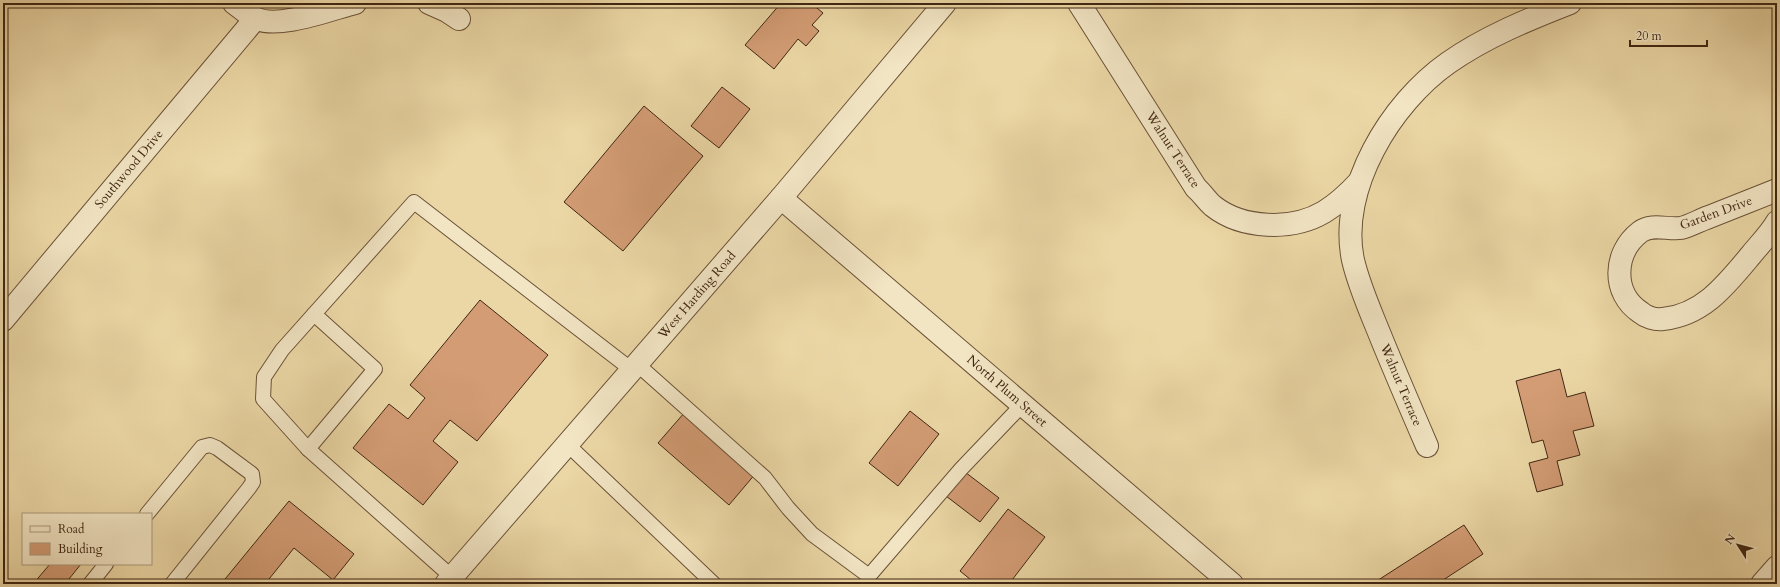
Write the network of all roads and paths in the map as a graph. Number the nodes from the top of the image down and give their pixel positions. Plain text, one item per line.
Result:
1 (234, 3) edge
2 (355, 3) edge
3 (429, 3) edge
4 (946, 3) edge
5 (1080, 3) edge
6 (1570, 3) edge
7 (255, 19) junction
8 (459, 19) dead end
9 (1359, 182) junction
10 (1777, 190) edge
11 (781, 198) junction
12 (1777, 222) edge
13 (314, 314) junction
14 (4, 318) edge
15 (635, 367) junction
16 (1022, 404) junction
17 (567, 444) junction
18 (1427, 446) dead end
19 (308, 449) junction
20 (148, 513) edge
21 (105, 565) edge
22 (1777, 567) edge
23 (449, 581) edge
24 (90, 584) edge
25 (172, 584) edge
26 (714, 584) edge
27 (1232, 584) edge
28 (1762, 584) edge

1 - 7 street
2 - 7 street
3 - 8 street
4 - 11 street, West Harding Road
5 - 9 street, Walnut Terrace
6 - 9 street
7 - 14 street, Southwood Drive
9 - 18 street, Walnut Terrace
10 - 12 street, Garden Drive
11 - 15 street, West Harding Road
11 - 16 street, North Plum Street
13 - 15 lane
13 - 19 lane
13 - 19 lane
15 - 16 lane
15 - 17 street, West Harding Road
16 - 27 street, North Plum Street
17 - 23 street, West Harding Road
17 - 26 lane
19 - 23 lane
20 - 25 lane
21 - 24 lane
22 - 28 street

